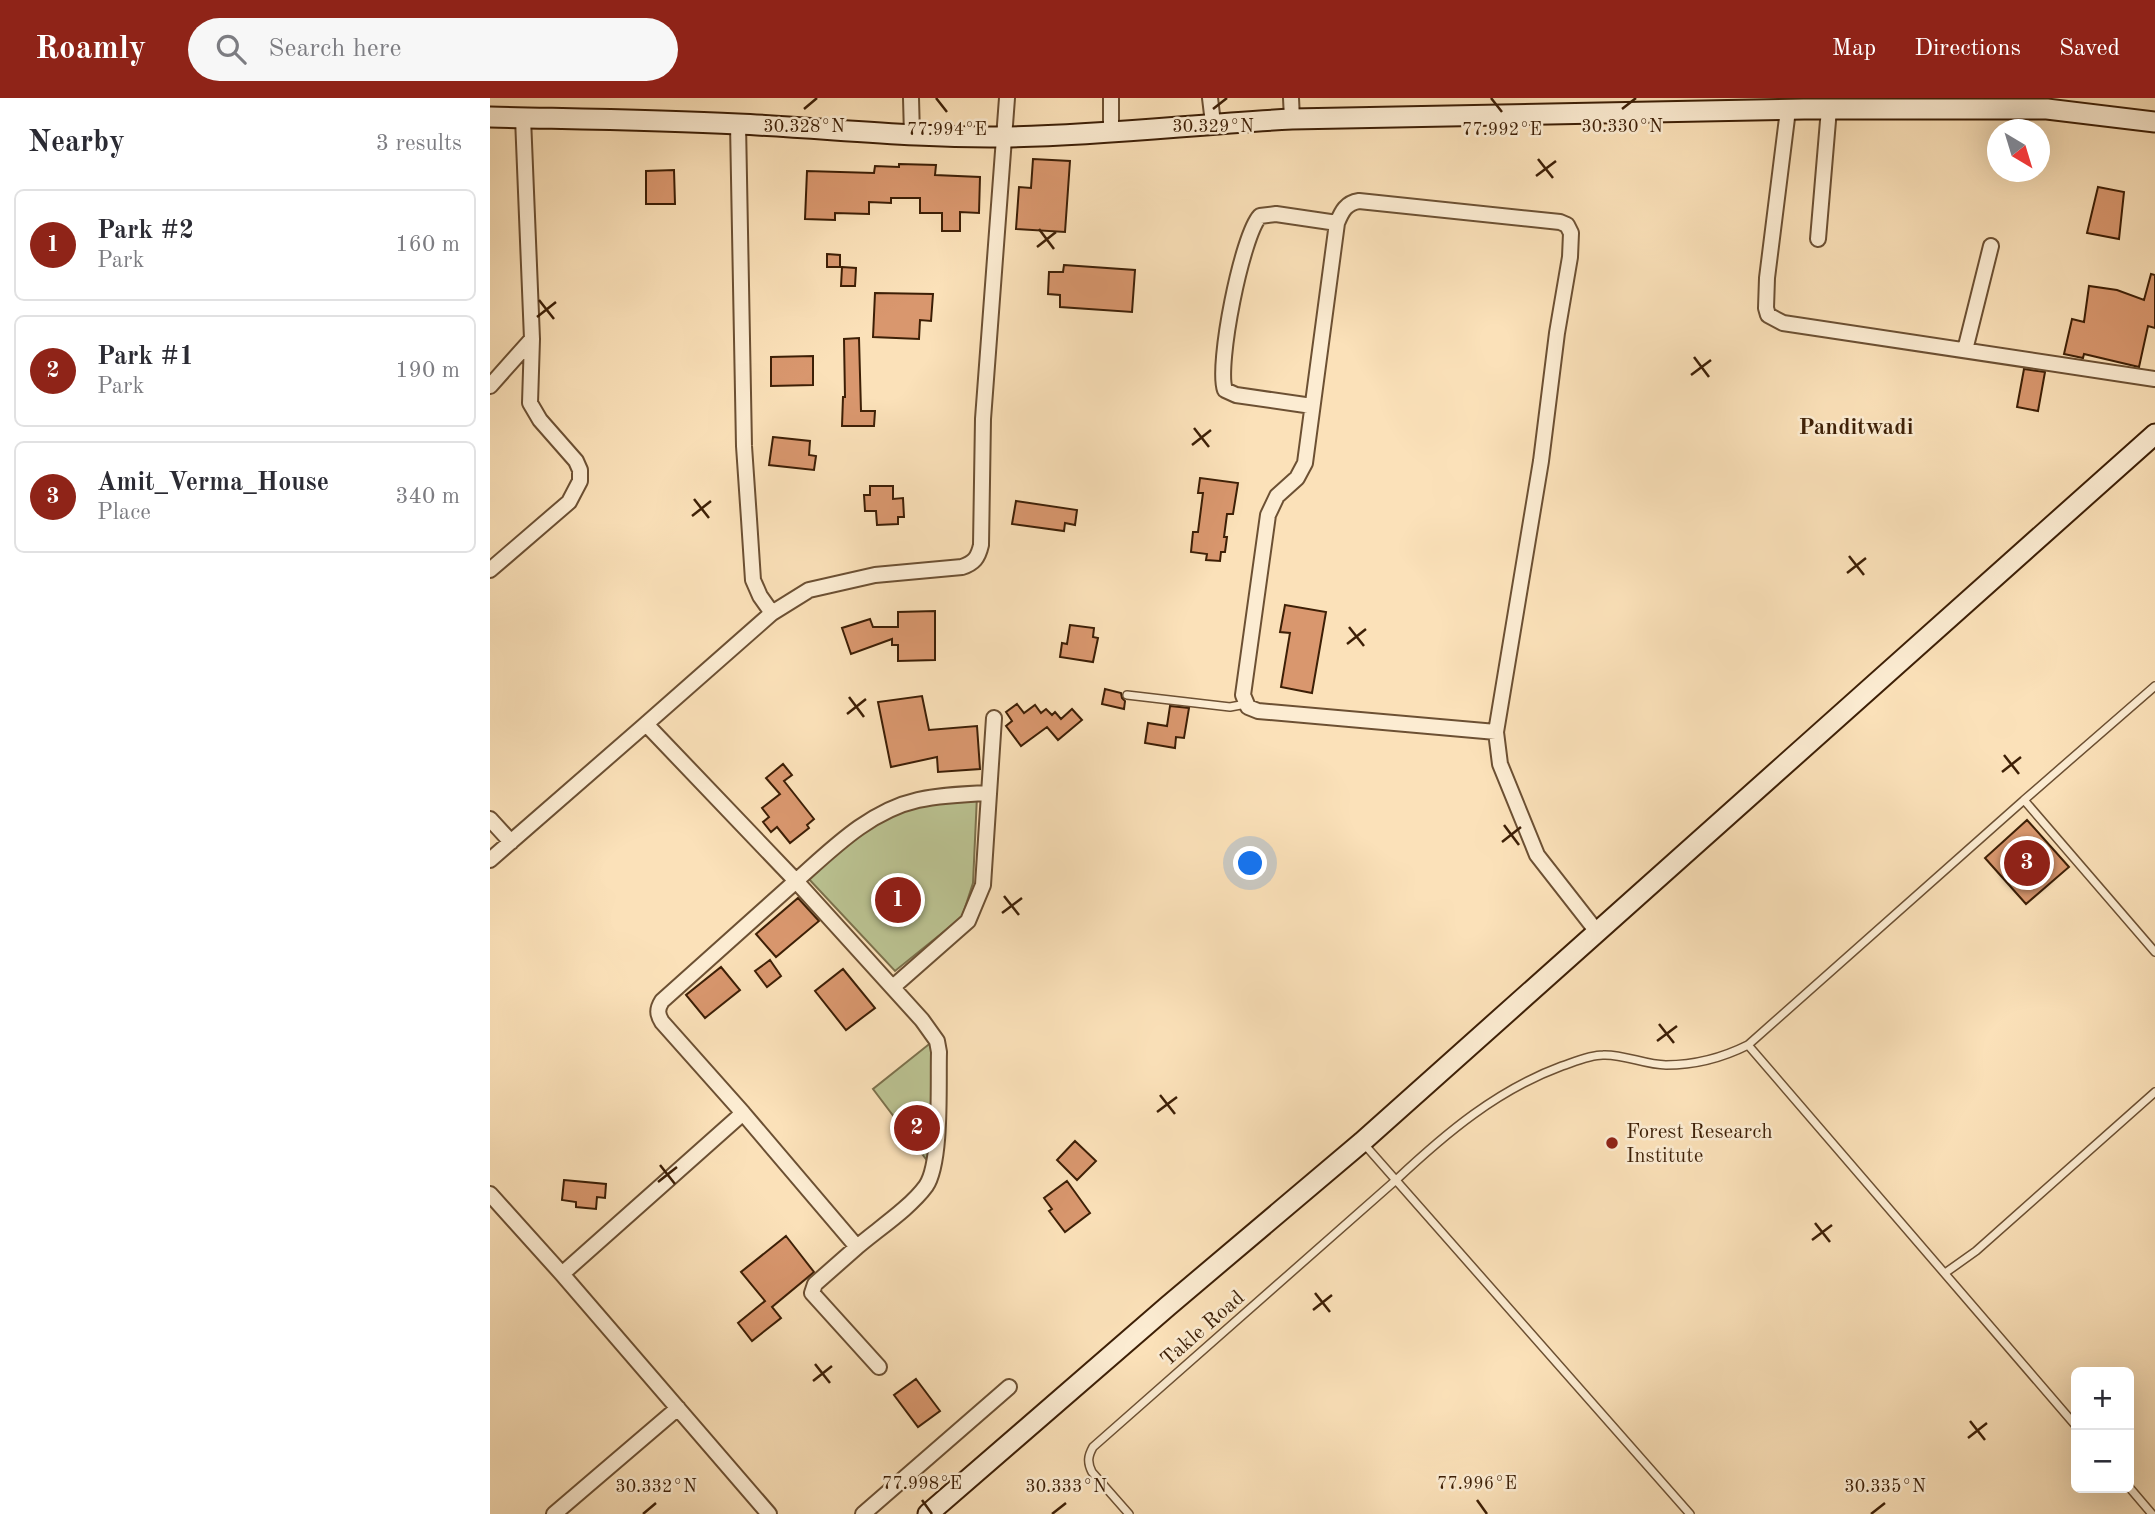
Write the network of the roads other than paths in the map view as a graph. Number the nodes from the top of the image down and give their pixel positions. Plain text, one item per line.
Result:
1 (911, 98) edge
2 (1007, 98) edge
3 (1111, 98) edge
4 (1210, 98) edge
5 (1291, 98) edge
6 (1911, 104) edge
7 (1798, 106) edge
8 (1829, 109) junction
9 (490, 117) edge
10 (523, 118) junction
11 (1292, 119) junction
12 (2155, 122) edge
13 (1213, 123) junction
14 (738, 124) junction
15 (1111, 133) junction
16 (912, 135) junction
17 (1003, 137) junction
18 (1337, 223) junction
19 (1818, 239) dead end
20 (1991, 246) dead end
21 (532, 339) junction
22 (1965, 350) junction
23 (2155, 379) edge
24 (490, 386) edge
25 (1312, 406) junction
26 (2155, 434) edge
27 (490, 569) edge
28 (772, 613) junction
29 (2155, 686) edge
30 (1127, 695) dead end
31 (1246, 704) junction
32 (994, 718) dead end
33 (646, 724) junction
34 (1496, 732) junction
35 (989, 793) junction
36 (2024, 800) junction
37 (490, 819) edge
38 (511, 842) junction
39 (490, 860) edge
40 (796, 881) junction
41 (1598, 933) junction
42 (2155, 952) edge
43 (893, 987) junction
44 (1748, 1045) junction
45 (2155, 1092) edge
46 (743, 1113) junction
47 (1362, 1142) junction
48 (1396, 1180) junction
49 (490, 1194) edge
50 (857, 1247) junction
51 (1945, 1273) junction
52 (562, 1274) junction
53 (879, 1367) dead end
54 (1009, 1387) dead end
55 (678, 1408) junction
56 (2071, 1420) edge
57 (2134, 1493) edge
58 (554, 1514) edge
59 (769, 1514) edge
60 (863, 1514) edge
61 (928, 1514) edge
62 (1129, 1514) edge
63 (1690, 1514) edge
64 (2152, 1514) edge

1 - 16 street
2 - 17 street
3 - 15 street
4 - 13 street
5 - 11 street
6 - 8 street
6 - 12 street
7 - 8 street
7 - 11 street
7 - 22 street
8 - 19 street
9 - 10 street
10 - 14 street
10 - 21 street
11 - 13 street
13 - 15 street
14 - 16 street
14 - 28 street
15 - 17 street
16 - 17 street
17 - 28 street
18 - 25 street
18 - 25 street
18 - 34 street
20 - 22 street
21 - 24 street
21 - 27 street
22 - 23 street
25 - 31 street
26 - 41 street
28 - 33 street
29 - 36 lane
30 - 31 lane
31 - 34 street
32 - 35 street
33 - 38 street
33 - 40 street
34 - 41 street
35 - 40 street
35 - 43 street
36 - 42 lane
36 - 44 lane
37 - 38 street
38 - 39 street
40 - 43 street
40 - 46 street
41 - 47 street
43 - 50 street
44 - 48 lane
44 - 51 lane
45 - 51 lane
46 - 50 street
46 - 52 street
47 - 48 lane
47 - 61 street
48 - 62 lane, Takle Road
48 - 63 lane
49 - 52 street
50 - 53 street
51 - 56 lane
52 - 55 street
54 - 60 street
55 - 58 street
55 - 59 street
57 - 64 lane

